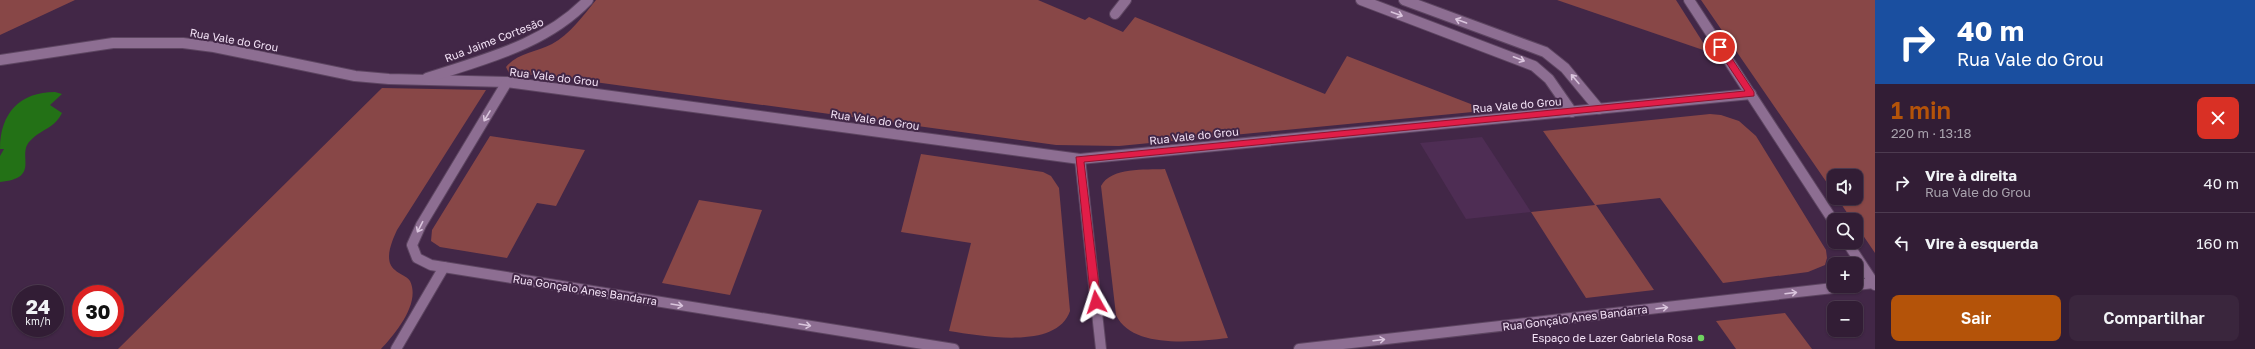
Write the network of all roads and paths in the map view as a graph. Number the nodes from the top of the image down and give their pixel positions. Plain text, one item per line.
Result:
1 (588, 0) edge
2 (1126, 0) edge
3 (1361, 0) edge
4 (1404, 0) edge
5 (1689, 0) edge
6 (1115, 14) dead end
7 (0, 60) edge
8 (421, 80) junction
9 (507, 82) junction
10 (1751, 94) junction
11 (1599, 109) junction
12 (1572, 112) junction
13 (1080, 159) junction
14 (1828, 213) edge
15 (1852, 249) edge
16 (444, 267) junction
17 (1874, 284) edge
18 (1863, 285) edge
19 (1827, 289) edge
20 (396, 349) edge
21 (954, 349) edge
22 (1101, 349) edge
23 (1299, 349) edge

1 - 8 street, Rua Jaime Cortesão
2 - 6 street
3 -> 12 street
11 -> 4 street
5 - 10 street
7 - 8 street, Rua Vale do Grou
8 - 9 street, Rua Vale do Grou
9 - 13 street, Rua Vale do Grou
9 -> 16 street, Rua Gonçalo Anes Bandarra
10 - 11 street, Rua Vale do Grou
10 - 14 street
11 - 12 street, Rua Vale do Grou
12 - 13 street, Rua Vale do Grou
13 - 22 street
15 - 17 street
16 - 20 street
16 -> 21 street, Rua Gonçalo Anes Bandarra
17 - 18 street
23 -> 19 street, Rua Gonçalo Anes Bandarra

